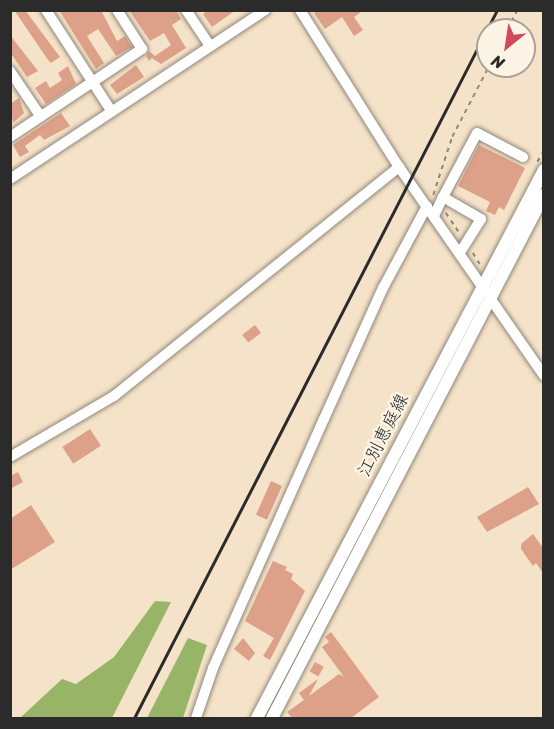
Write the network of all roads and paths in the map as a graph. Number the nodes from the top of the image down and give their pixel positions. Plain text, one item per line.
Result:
1 (46, 10) edge
2 (117, 10) edge
3 (186, 10) edge
4 (265, 10) edge
5 (300, 10) edge
6 (210, 45) junction
7 (10, 71) edge
8 (93, 83) junction
9 (112, 112) junction
10 (40, 117) junction
11 (10, 137) edge
12 (523, 157) dead end
13 (399, 167) junction
14 (543, 170) edge
15 (10, 179) edge
16 (543, 195) edge
17 (443, 197) junction
18 (427, 206) junction
19 (434, 216) junction
20 (460, 253) junction
21 (486, 290) junction
22 (543, 376) edge
23 (10, 457) edge
24 (196, 718) edge
25 (257, 718) edge
26 (272, 718) edge

1 - 8 street
2 - 8 street
3 - 6 street
4 - 6 street
5 - 13 street
6 - 9 street
7 - 10 street
8 - 9 street
8 - 10 street
9 - 15 street
10 - 11 street
12 - 17 street
13 - 18 street
13 - 23 street
14 - 21 main road, 江別恵庭線
16 - 21 main road, 江別恵庭線
17 - 19 street
17 - 20 street
18 - 19 street
18 - 24 street
19 - 20 street
20 - 21 street
21 - 22 street
21 - 25 main road, 江別恵庭線
21 - 26 main road, 江別恵庭線

